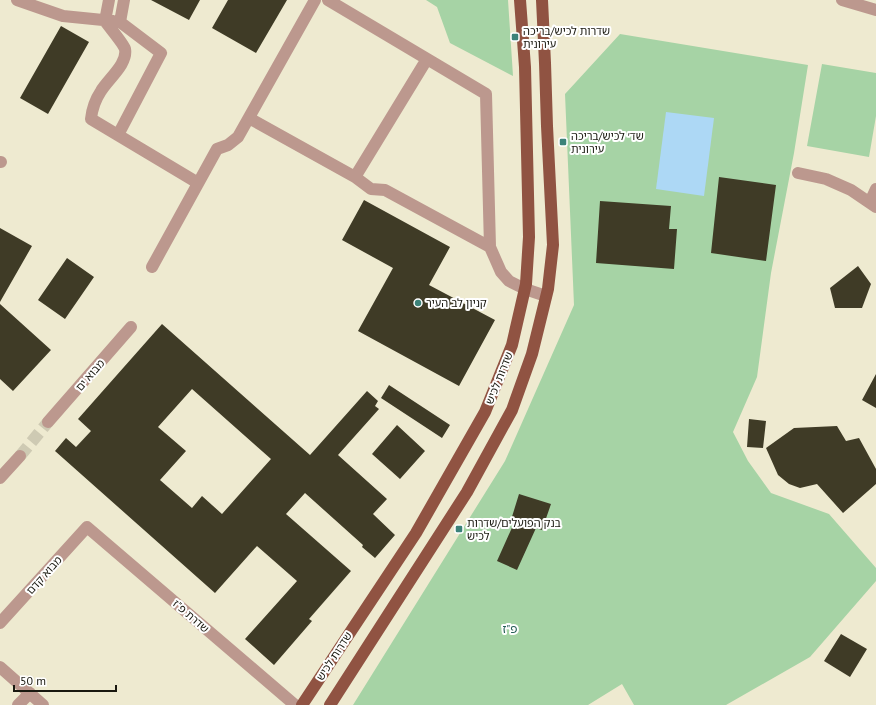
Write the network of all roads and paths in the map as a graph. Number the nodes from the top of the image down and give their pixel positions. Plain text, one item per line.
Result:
1 (17, 0) edge
2 (110, 0) edge
3 (124, 0) edge
4 (315, 0) edge
5 (328, 0) edge
6 (520, 0) edge
7 (542, 0) edge
8 (842, 0) edge
9 (876, 10) edge
10 (105, 21) junction
11 (120, 22) junction
12 (427, 59) junction
13 (249, 118) junction
14 (118, 135) junction
15 (798, 173) dead end
16 (355, 178) junction
17 (198, 183) junction
18 (876, 189) edge
19 (873, 204) edge
20 (490, 247) junction
21 (152, 267) dead end
22 (525, 289) junction
23 (546, 296) junction
24 (131, 327) dead end
25 (48, 422) tunnel mouth
26 (20, 456) tunnel mouth
27 (0, 478) edge
28 (87, 527) joint
29 (0, 623) edge
30 (0, 667) edge
31 (30, 693) junction
32 (18, 705) edge
33 (43, 705) edge
34 (295, 705) edge
35 (302, 705) edge
36 (330, 705) edge

1 - 10 street
2 - 10 street
3 - 11 street
4 - 13 street
5 - 12 street
6 - 22 main road, שדרות לכיש
7 - 23 main road, שדרות לכיש
8 - 9 street
10 - 11 street
10 - 14 street
11 - 14 street
12 - 16 street
12 - 20 street
13 - 16 street
13 - 17 street
14 - 17 street
15 - 19 street
16 - 20 street
17 - 21 street
18 - 19 street
20 - 22 street
22 - 23 street
22 - 35 main road, שדרות לכיש
23 - 36 main road, שדרות לכיש
24 - 25 street, מבוא ים
26 - 27 street
28 - 29 street, מבוא קדם
28 - 34 street, שדרת פ"ז
30 - 31 street
31 - 32 street
31 - 33 street

